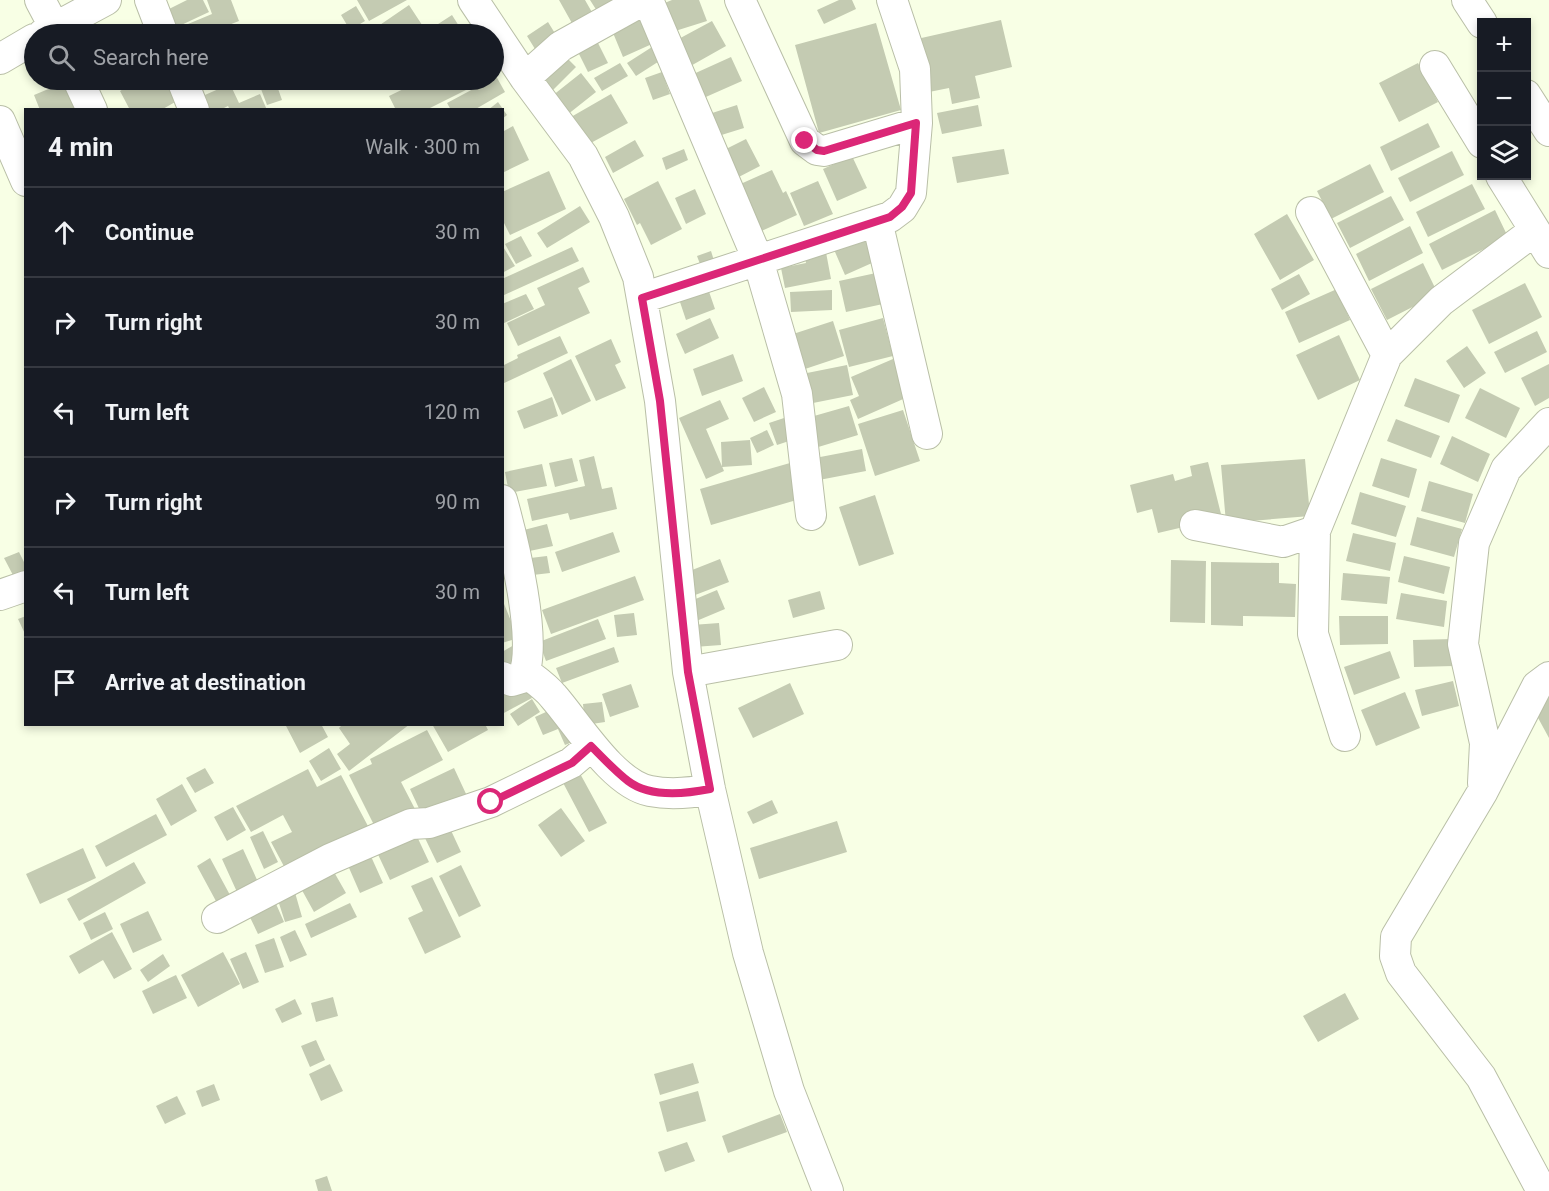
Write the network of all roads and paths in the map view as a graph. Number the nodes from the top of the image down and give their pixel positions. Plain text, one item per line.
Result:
1 (40, 0) edge
2 (106, 0) edge
3 (150, 0) edge
4 (473, 0) edge
5 (646, 0) edge
6 (740, 0) edge
7 (892, 0) edge
8 (1467, 0) edge
9 (1479, 18) edge
10 (46, 24) edge
11 (65, 24) edge
12 (160, 24) edge
13 (489, 24) edge
14 (24, 46) edge
15 (504, 46) edge
16 (0, 59) edge
17 (1435, 66) dead end
18 (525, 78) junction
19 (83, 90) edge
20 (186, 90) edge
21 (1531, 102) edge
22 (91, 108) edge
23 (193, 108) edge
24 (0, 121) edge
25 (916, 123) junction
26 (1549, 131) edge
27 (1477, 135) edge
28 (24, 176) edge
29 (1503, 180) edge
30 (1311, 213) dead end
31 (878, 221) junction
32 (1542, 242) edge
33 (758, 260) junction
34 (642, 298) junction
35 (1387, 355) junction
36 (1549, 423) edge
37 (927, 434) dead end
38 (504, 507) edge
39 (811, 514) dead end
40 (1195, 525) dead end
41 (1315, 531) junction
42 (24, 587) edge
43 (0, 595) edge
44 (837, 645) dead end
45 (688, 672) junction
46 (514, 675) edge
47 (1549, 677) edge
48 (1345, 736) dead end
49 (591, 746) junction
50 (710, 789) junction
51 (1483, 791) junction
52 (217, 918) dead end
53 (828, 1191) edge
54 (1542, 1191) edge

1 - 10 street
2 - 11 street
3 - 12 street
4 - 13 street
5 - 18 street
5 - 33 street
6 - 25 street
7 - 25 street
8 - 9 street
14 - 16 street
15 - 18 street
17 - 27 street
18 - 34 street
19 - 22 street
20 - 23 street
21 - 26 street
24 - 28 street
25 - 31 street
29 - 32 street
30 - 35 street
31 - 33 street
31 - 37 street
32 - 35 street
33 - 34 street
33 - 39 street
34 - 45 street
35 - 41 street
36 - 51 street
38 - 46 street
40 - 41 street
41 - 48 street
42 - 43 street
44 - 45 street
45 - 50 street
46 - 49 street
47 - 51 street
49 - 50 street
49 - 52 street
50 - 53 street
51 - 54 street

